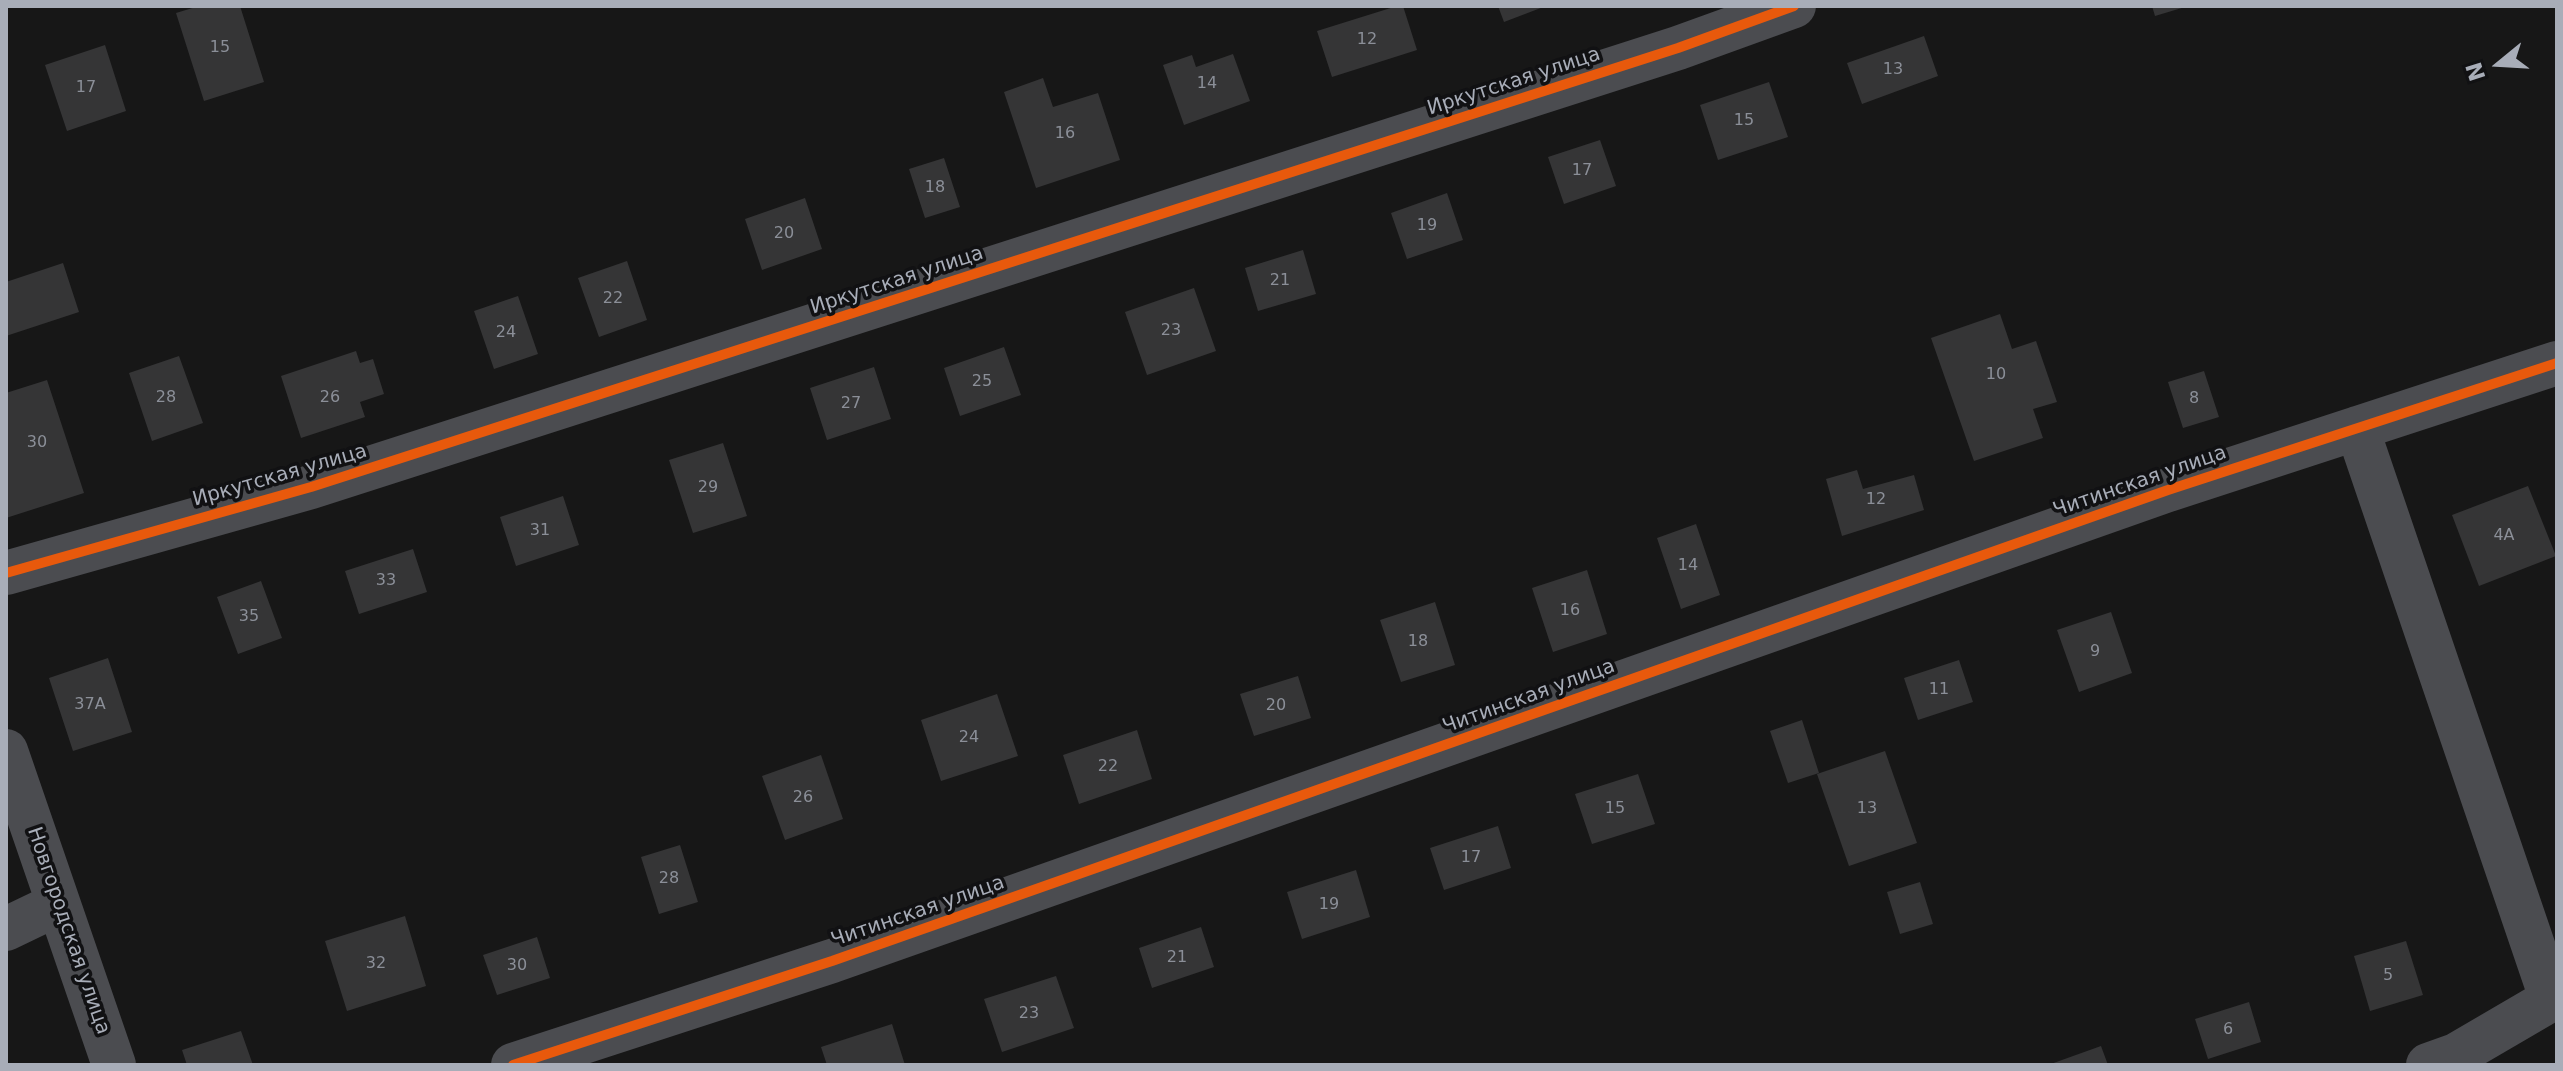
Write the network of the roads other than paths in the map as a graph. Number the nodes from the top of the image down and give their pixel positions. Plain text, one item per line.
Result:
1 (1794, 6) edge
2 (2557, 363) edge
3 (2357, 428) junction
4 (6, 573) edge
5 (6, 751) edge
6 (58, 904) junction
7 (6, 929) edge
8 (2554, 997) edge
9 (114, 1065) edge
10 (513, 1065) edge
11 (2428, 1065) edge

1 - 4 street, Иркутская улица
2 - 3 street, Читинская улица
3 - 8 street
3 - 10 street, Читинская улица
5 - 6 street, Новгородская улица
6 - 7 street
6 - 9 street, Новгородская улица
8 - 11 street

